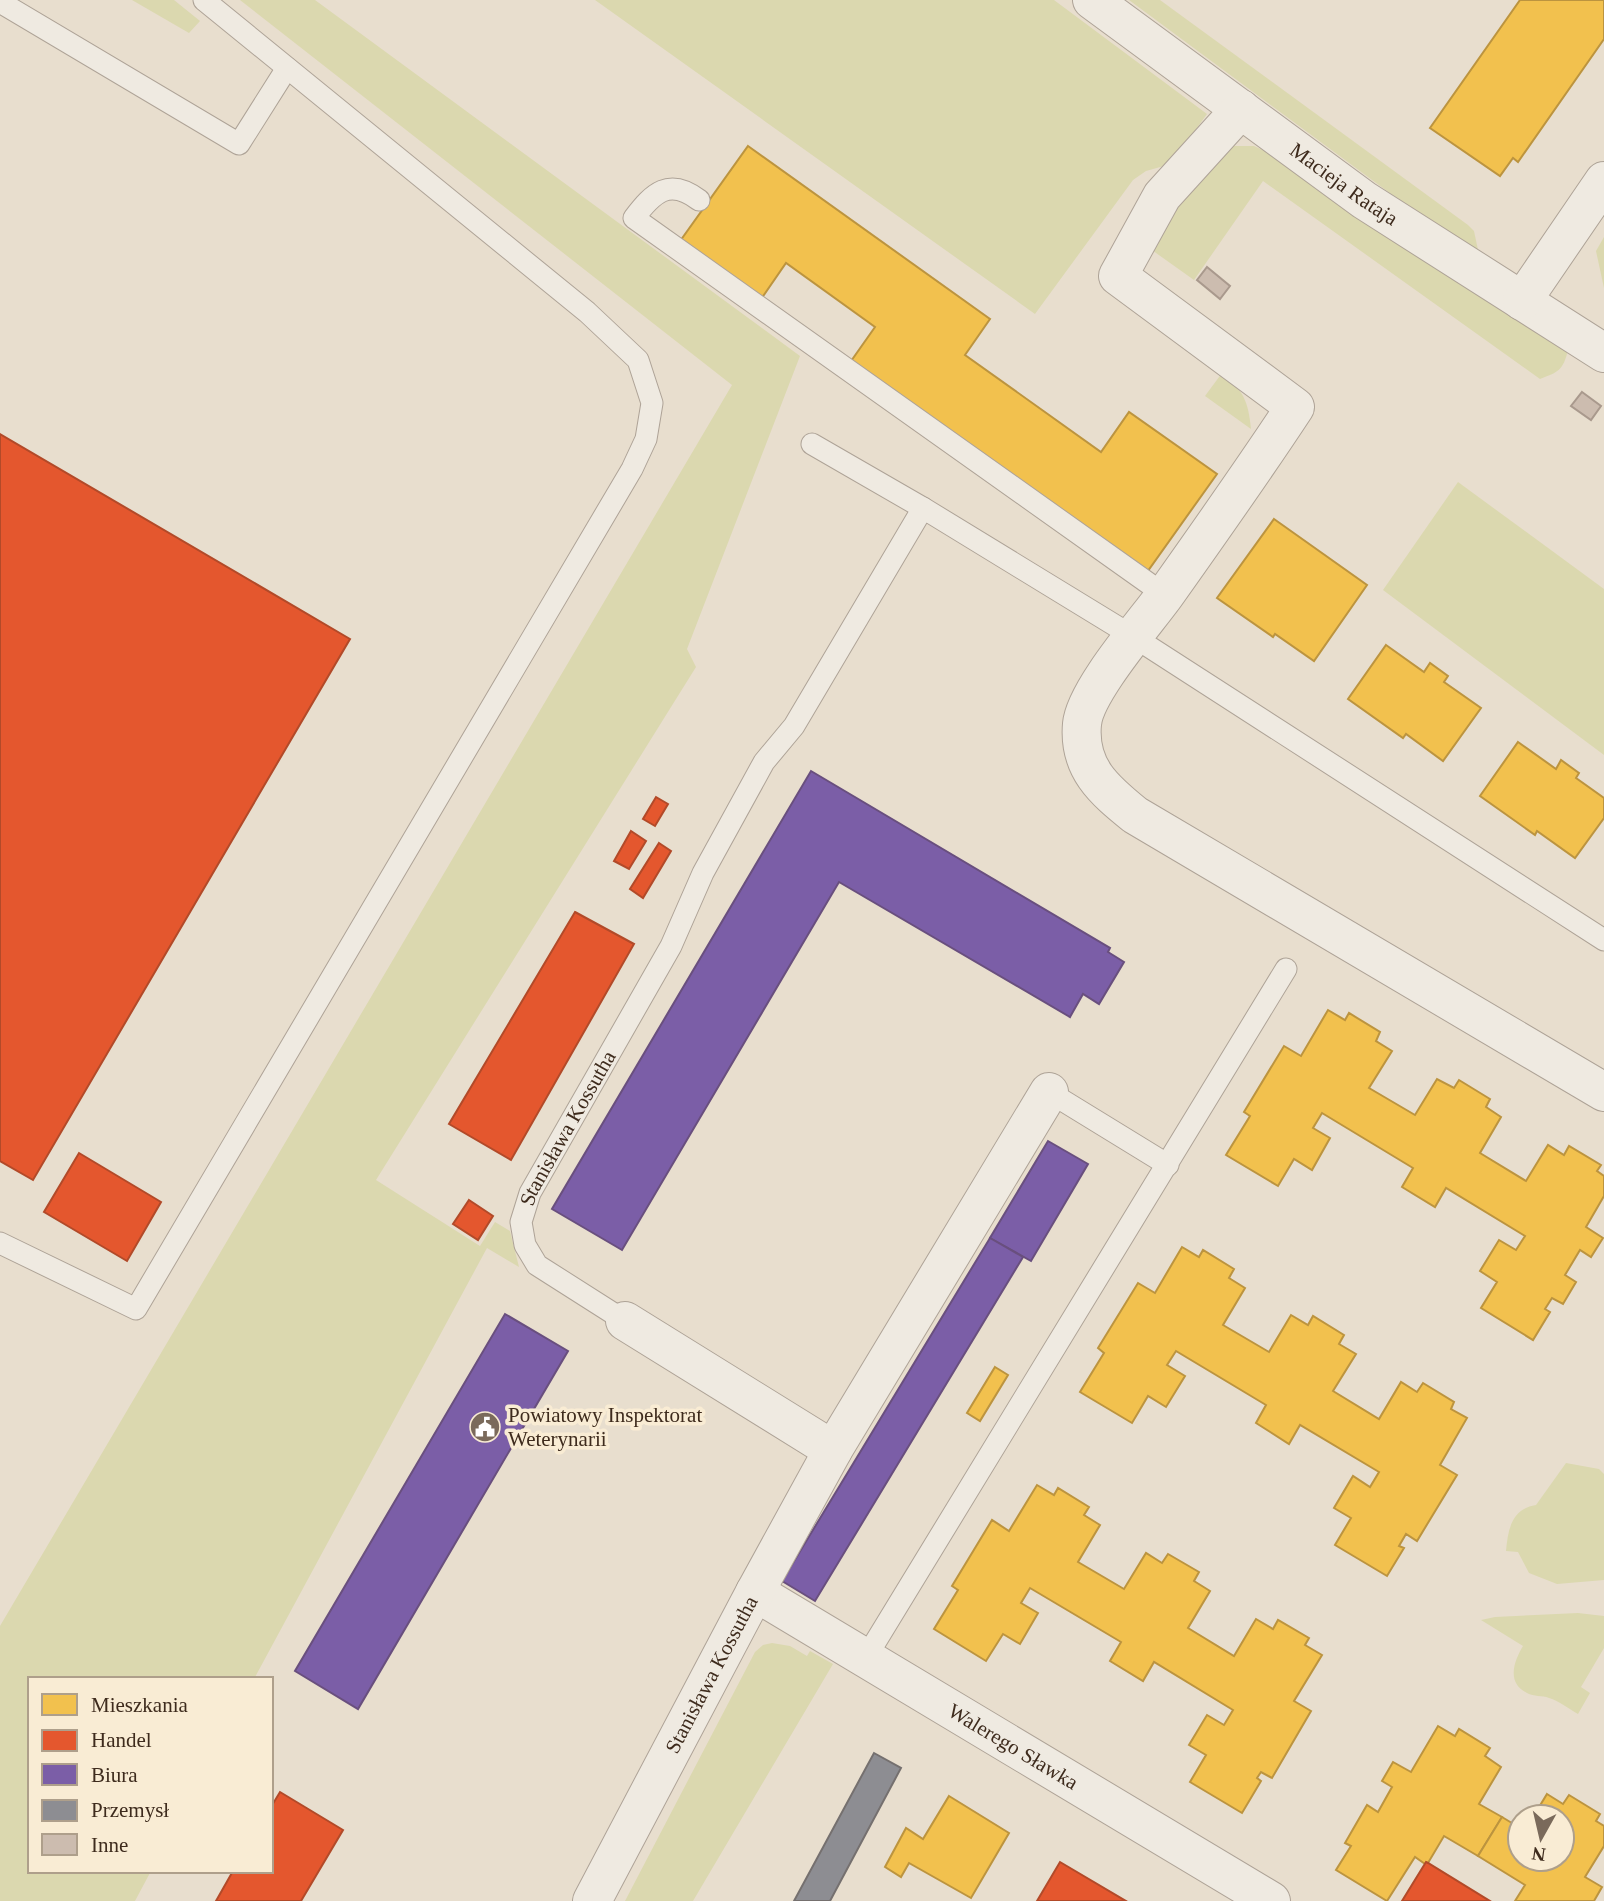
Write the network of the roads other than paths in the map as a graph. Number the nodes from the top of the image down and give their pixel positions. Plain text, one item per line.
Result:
1 (204, 0) edge
2 (1092, 0) edge
3 (0, 2) edge
4 (286, 68) junction
5 (1241, 109) junction
6 (1604, 181) edge
7 (699, 200) dead end
8 (1522, 301) junction
9 (1604, 353) edge
10 (812, 444) dead end
11 (923, 508) junction
12 (1165, 595) junction
13 (1134, 637) junction
14 (1604, 940) edge
15 (1286, 969) dead end
16 (1049, 1092) joint
17 (1604, 1092) edge
18 (1168, 1165) junction
19 (0, 1243) edge
20 (625, 1321) joint
21 (833, 1450) junction
22 (755, 1592) junction
23 (865, 1659) junction
24 (592, 1901) edge
25 (1271, 1901) edge

1 - 4 lane
2 - 5 street, Macieja Rataja
3 - 4 lane
4 - 19 lane
5 - 8 street, Macieja Rataja
5 - 12 street
6 - 8 street
7 - 12 lane
8 - 9 street, Macieja Rataja
10 - 11 lane
11 - 13 lane
11 - 20 lane, Stanisława Kossutha
12 - 13 street
13 - 14 lane
13 - 17 street
15 - 18 lane
16 - 18 lane
16 - 21 street, Stanisława Kossutha
18 - 23 lane
20 - 21 street, Stanisława Kossutha
21 - 22 street, Stanisława Kossutha
22 - 23 street, Walerego Sławka
22 - 24 street, Stanisława Kossutha
23 - 25 street, Walerego Sławka

